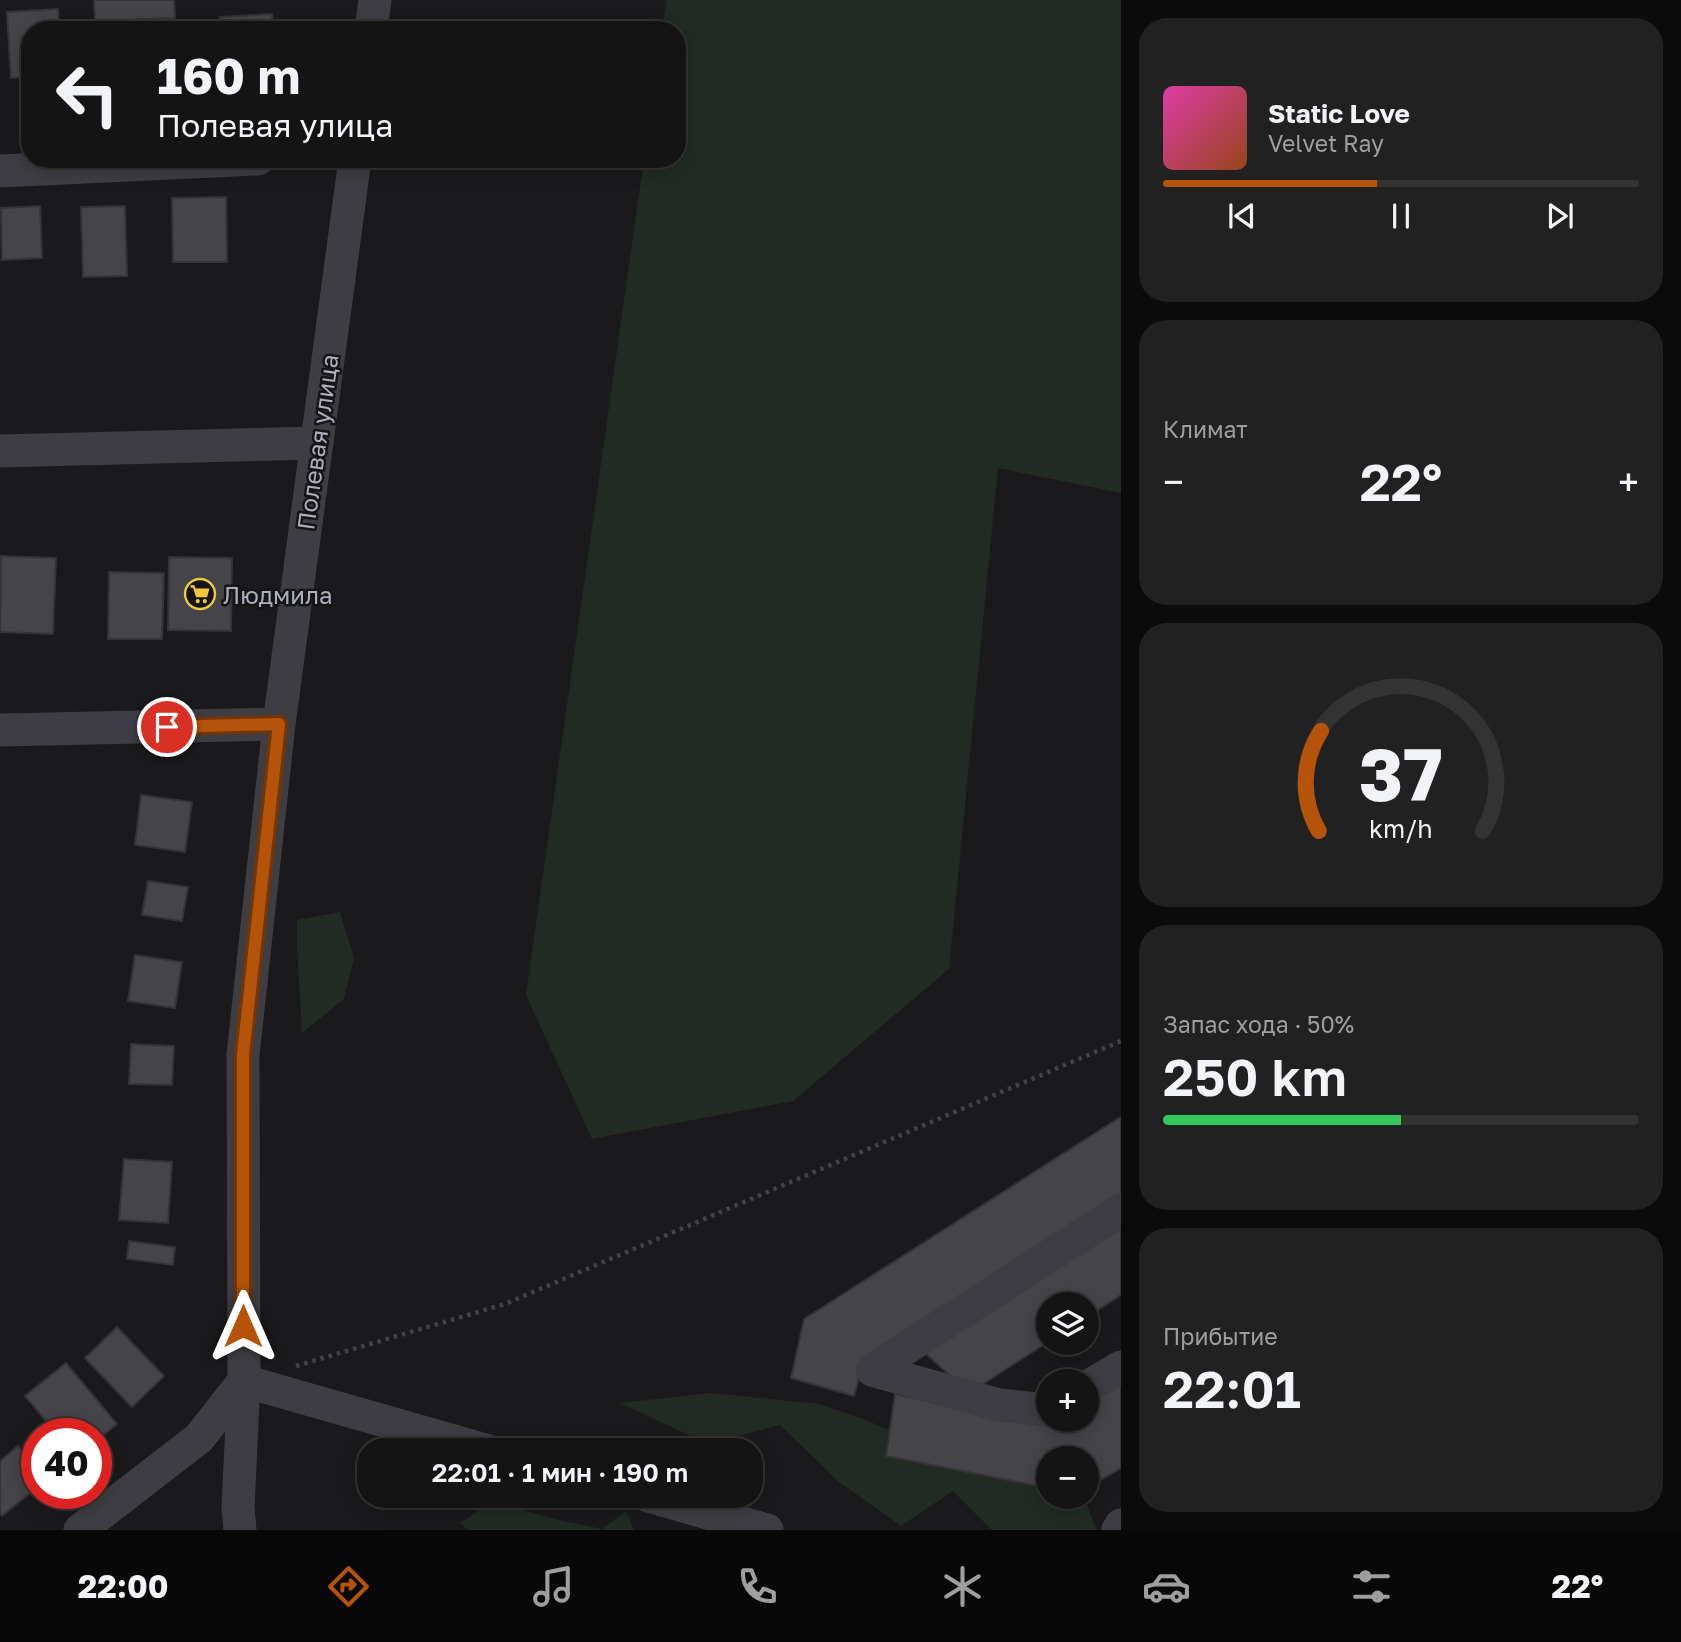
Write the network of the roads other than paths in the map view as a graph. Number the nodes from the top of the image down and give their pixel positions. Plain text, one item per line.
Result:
1 (374, 0) edge
2 (372, 21) edge
3 (64, 168) edge
4 (354, 168) edge
5 (0, 171) edge
6 (317, 443) junction
7 (0, 451) edge
8 (279, 724) junction
9 (0, 730) edge
10 (1121, 1210) edge
11 (1121, 1367) edge
12 (1099, 1380) edge
13 (244, 1381) junction
14 (1036, 1409) edge
15 (444, 1438) edge
16 (690, 1508) edge
17 (1121, 1525) edge
18 (80, 1530) edge
19 (240, 1530) edge
20 (767, 1530) edge
21 (1118, 1530) edge

1 - 2 street
3 - 5 street
4 - 6 street, Полевая улица
6 - 7 street
6 - 8 street, Полевая улица
8 - 9 street
8 - 13 street, Полевая улица
10 - 14 street
11 - 12 street
13 - 15 street
13 - 18 street
13 - 19 street, Полевая улица
16 - 20 street
17 - 21 street

